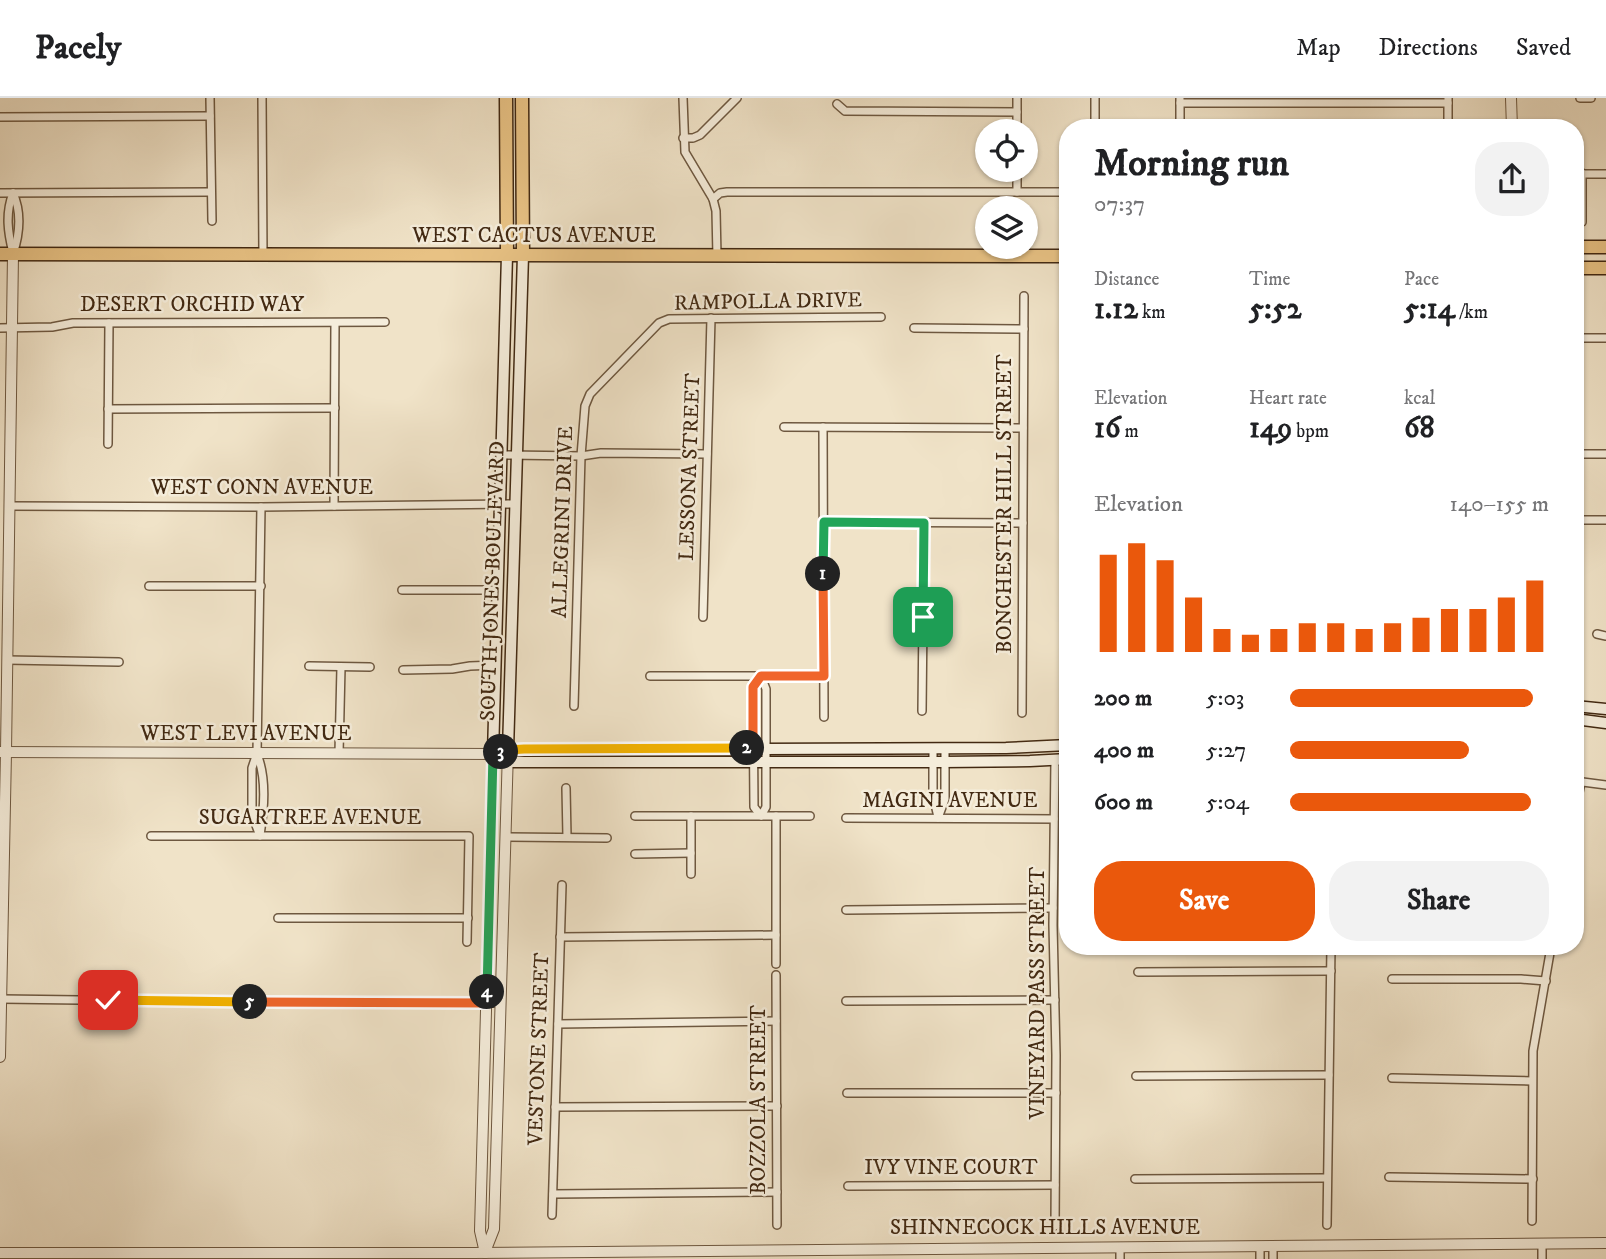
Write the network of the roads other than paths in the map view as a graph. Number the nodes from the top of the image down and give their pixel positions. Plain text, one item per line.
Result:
1 (210, 98) edge
2 (262, 98) edge
3 (506, 98) edge
4 (522, 98) edge
5 (683, 98) edge
6 (737, 98) edge
7 (1017, 98) edge
8 (1095, 98) edge
9 (1511, 98) edge
10 (1580, 98) edge
11 (1591, 98) edge
12 (1181, 100) edge
13 (1448, 100) edge
14 (837, 104) dead end
15 (1017, 112) junction
16 (210, 116) junction
17 (0, 117) edge
18 (1017, 119) edge
19 (1095, 119) edge
20 (1181, 119) edge
21 (1448, 119) edge
22 (1512, 119) edge
23 (683, 138) junction
24 (1584, 174) edge
25 (1606, 174) edge
26 (1017, 182) edge
27 (0, 192) edge
28 (211, 192) junction
29 (1017, 192) junction
30 (1059, 192) edge
31 (13, 193) junction
32 (713, 199) junction
33 (212, 220) dead end
34 (1584, 247) edge
35 (1606, 247) edge
36 (7, 254) edge
37 (263, 255) junction
38 (507, 255) junction
39 (523, 255) junction
40 (718, 256) junction
41 (1059, 256) edge
42 (1584, 268) edge
43 (1606, 268) edge
44 (1024, 296) dead end
45 (881, 317) dead end
46 (711, 318) junction
47 (385, 322) dead end
48 (109, 323) junction
49 (335, 323) junction
50 (0, 328) edge
51 (12, 328) junction
52 (914, 328) dead end
53 (1024, 328) junction
54 (1584, 338) edge
55 (1606, 338) edge
56 (627, 355) joint
57 (335, 408) junction
58 (108, 409) junction
59 (784, 427) dead end
60 (823, 427) junction
61 (1023, 428) junction
62 (108, 444) dead end
63 (707, 454) junction
64 (1584, 454) edge
65 (1606, 454) edge
66 (501, 455) junction
67 (517, 455) junction
68 (581, 456) junction
69 (499, 504) junction
70 (515, 504) junction
71 (9, 506) junction
72 (334, 506) junction
73 (261, 507) junction
74 (1584, 520) edge
75 (1606, 520) edge
76 (824, 522) junction
77 (924, 523) junction
78 (1023, 523) junction
79 (149, 586) dead end
80 (261, 586) junction
81 (402, 590) dead end
82 (497, 590) junction
83 (703, 617) dead end
84 (1597, 634) dead end
85 (1606, 636) edge
86 (7, 660) junction
87 (119, 662) dead end
88 (495, 665) junction
89 (309, 666) dead end
90 (341, 667) junction
91 (370, 667) dead end
92 (402, 670) dead end
93 (650, 676) dead end
94 (761, 676) junction
95 (824, 676) junction
96 (574, 706) dead end
97 (1584, 707) edge
98 (1606, 709) edge
99 (922, 711) dead end
100 (1022, 713) dead end
101 (824, 717) dead end
102 (1584, 720) edge
103 (1606, 723) edge
104 (1059, 745) edge
105 (759, 748) junction
106 (933, 748) junction
107 (945, 748) junction
108 (508, 750) junction
109 (3, 752) edge
110 (257, 753) junction
111 (339, 753) junction
112 (493, 754) junction
113 (1055, 760) junction
114 (1059, 760) edge
115 (507, 762) junction
116 (759, 762) junction
117 (933, 762) junction
118 (945, 762) junction
119 (1584, 783) edge
120 (1606, 785) edge
121 (566, 788) dead end
122 (635, 816) dead end
123 (691, 816) junction
124 (761, 816) junction
125 (776, 816) junction
126 (810, 816) dead end
127 (846, 818) dead end
128 (939, 818) junction
129 (1054, 818) junction
130 (151, 836) dead end
131 (260, 836) junction
132 (505, 837) junction
133 (566, 837) junction
134 (607, 838) dead end
135 (691, 853) junction
136 (635, 854) dead end
137 (691, 874) dead end
138 (562, 885) dead end
139 (1053, 908) junction
140 (846, 910) dead end
141 (278, 918) dead end
142 (468, 918) junction
143 (776, 935) junction
144 (560, 937) junction
145 (467, 942) dead end
146 (1331, 955) edge
147 (1550, 955) edge
148 (776, 964) dead end
149 (1331, 971) junction
150 (1138, 972) dead end
151 (776, 975) dead end
152 (1392, 978) dead end
153 (1546, 981) junction
154 (1, 999) edge
155 (846, 1000) dead end
156 (1055, 1000) junction
157 (486, 1003) junction
158 (500, 1003) junction
159 (776, 1021) junction
160 (558, 1024) junction
161 (0, 1057) edge
162 (1329, 1075) junction
163 (1136, 1076) dead end
164 (1392, 1078) dead end
165 (1532, 1080) junction
166 (847, 1093) dead end
167 (1056, 1093) junction
168 (777, 1106) junction
169 (555, 1107) junction
170 (1389, 1177) dead end
171 (1327, 1178) junction
172 (1135, 1179) dead end
173 (1533, 1179) junction
174 (1055, 1185) junction
175 (848, 1186) dead end
176 (777, 1192) junction
177 (552, 1194) junction
178 (552, 1215) dead end
179 (1532, 1221) dead end
180 (777, 1225) dead end
181 (1327, 1225) dead end
182 (1055, 1226) dead end
183 (1542, 1244) junction
184 (1606, 1244) edge
185 (1260, 1246) junction
186 (1273, 1246) junction
187 (1120, 1247) junction
188 (0, 1253) edge
189 (659, 1255) edge
190 (672, 1255) edge
191 (485, 1256) edge
192 (1120, 1259) edge
193 (1260, 1259) edge
194 (1273, 1259) edge
195 (1542, 1259) edge

1 - 16 street
2 - 37 street
3 - 38 main road, SOUTH JONES BOULEVARD
4 - 39 main road, SOUTH JONES BOULEVARD
5 - 23 street
6 - 23 street
7 - 15 street
8 - 19 street
9 - 22 street
10 - 11 street
12 - 13 street
12 - 20 street
13 - 21 street
14 - 15 street
15 - 18 street
16 - 17 street
16 - 28 street
23 - 32 street
24 - 25 street
26 - 29 street
27 - 31 street
28 - 31 street
28 - 33 street
29 - 30 street
29 - 32 street
31 - 36 street
32 - 40 street
34 - 35 main road
36 - 37 main road, WEST CACTUS AVENUE
36 - 51 street
37 - 38 main road, WEST CACTUS AVENUE
38 - 39 main road, WEST CACTUS AVENUE
38 - 66 main road, SOUTH JONES BOULEVARD
39 - 40 main road, WEST CACTUS AVENUE
39 - 67 main road, SOUTH JONES BOULEVARD
40 - 41 main road, WEST CACTUS AVENUE
42 - 43 main road
44 - 53 street, BONCHESTER HILL STREET
45 - 46 street, RAMPOLLA DRIVE
46 - 56 street, RAMPOLLA DRIVE
46 - 63 street, LESSONA STREET
47 - 49 street, DESERT ORCHID WAY
48 - 49 street, DESERT ORCHID WAY
48 - 51 street, DESERT ORCHID WAY
48 - 58 street
49 - 57 street
50 - 51 street, DESERT ORCHID WAY
51 - 71 street
52 - 53 street
53 - 61 street, BONCHESTER HILL STREET
54 - 55 street
56 - 68 street, ALLEGRINI DRIVE
57 - 58 street
57 - 72 street
58 - 62 street
59 - 60 street
60 - 61 street
60 - 76 street
61 - 78 street, BONCHESTER HILL STREET
63 - 68 street
63 - 83 street, LESSONA STREET
64 - 65 street
66 - 67 street
66 - 69 main road, SOUTH JONES BOULEVARD
67 - 68 street
67 - 70 main road, SOUTH JONES BOULEVARD
68 - 96 street, ALLEGRINI DRIVE
69 - 70 street, WEST CONN AVENUE
69 - 72 street, WEST CONN AVENUE
69 - 82 main road, SOUTH JONES BOULEVARD
70 - 108 main road, SOUTH JONES BOULEVARD
71 - 73 street, WEST CONN AVENUE
71 - 86 street
72 - 73 street, WEST CONN AVENUE
73 - 80 street
74 - 75 street
76 - 77 street
76 - 95 street
77 - 78 street
77 - 99 street
78 - 100 street, BONCHESTER HILL STREET
79 - 80 street
80 - 110 street
81 - 82 street
82 - 88 main road, SOUTH JONES BOULEVARD
84 - 85 street
86 - 87 street
86 - 109 street
88 - 92 street
88 - 112 main road, SOUTH JONES BOULEVARD
89 - 90 street
90 - 91 street
90 - 111 street
93 - 94 street
94 - 95 street
94 - 105 street
94 - 105 street
95 - 101 street
97 - 98 main road
102 - 103 main road
104 - 107 main road
105 - 106 main road
105 - 108 main road
105 - 116 street
105 - 116 street
106 - 107 main road
106 - 117 street
107 - 118 street
108 - 112 street, WEST LEVI AVENUE
108 - 115 street, SOUTH JONES BOULEVARD
109 - 110 street, WEST LEVI AVENUE
109 - 154 street
110 - 111 street, WEST LEVI AVENUE
110 - 131 street
111 - 112 street, WEST LEVI AVENUE
112 - 115 main road
112 - 157 street, SOUTH JONES BOULEVARD
113 - 114 main road
113 - 118 main road
113 - 129 street, VINEYARD PASS STREET
115 - 116 main road
115 - 132 street, SOUTH JONES BOULEVARD
116 - 117 main road
116 - 124 street
116 - 124 street
117 - 118 main road
117 - 128 street
118 - 128 street
119 - 120 street
121 - 133 street
122 - 123 street
123 - 124 street
123 - 135 street
124 - 125 street
125 - 126 street
125 - 143 street
127 - 128 street, MAGINI AVENUE
128 - 129 street, MAGINI AVENUE
129 - 139 street, VINEYARD PASS STREET
130 - 131 street, SUGARTREE AVENUE
131 - 142 street, SUGARTREE AVENUE
132 - 133 street
132 - 158 street, SOUTH JONES BOULEVARD
133 - 134 street
135 - 136 street
135 - 137 street
138 - 144 street, VESTONE STREET
139 - 140 street
139 - 156 street, VINEYARD PASS STREET
141 - 142 street
142 - 145 street
143 - 144 street
143 - 148 street
144 - 160 street, VESTONE STREET
146 - 149 street
147 - 153 street
149 - 150 street
149 - 162 street
151 - 159 street, BOZZOLA STREET
152 - 153 street
153 - 165 street
154 - 157 street
154 - 161 street
155 - 156 street
156 - 167 street, VINEYARD PASS STREET
157 - 158 street
157 - 191 street, SOUTH JONES BOULEVARD
158 - 191 street, SOUTH JONES BOULEVARD
159 - 160 street
159 - 168 street, BOZZOLA STREET
160 - 169 street, VESTONE STREET
162 - 163 street
162 - 171 street
164 - 165 street
165 - 173 street
166 - 167 street
167 - 174 street, VINEYARD PASS STREET
168 - 169 street
168 - 176 street, BOZZOLA STREET
169 - 177 street, VESTONE STREET
170 - 173 street
171 - 172 street
171 - 181 street
173 - 179 street
174 - 175 street, IVY VINE COURT
174 - 182 street, VINEYARD PASS STREET
176 - 177 street
176 - 180 street, BOZZOLA STREET
177 - 178 street, VESTONE STREET
183 - 184 street, SHINNECOCK HILLS AVENUE
183 - 186 street, SHINNECOCK HILLS AVENUE
183 - 195 street
185 - 186 street, SHINNECOCK HILLS AVENUE
185 - 187 street, SHINNECOCK HILLS AVENUE
185 - 193 street
186 - 194 street
187 - 190 street, SHINNECOCK HILLS AVENUE
187 - 192 street
188 - 191 street, SHINNECOCK HILLS AVENUE
189 - 190 street, SHINNECOCK HILLS AVENUE
189 - 191 street, SHINNECOCK HILLS AVENUE

